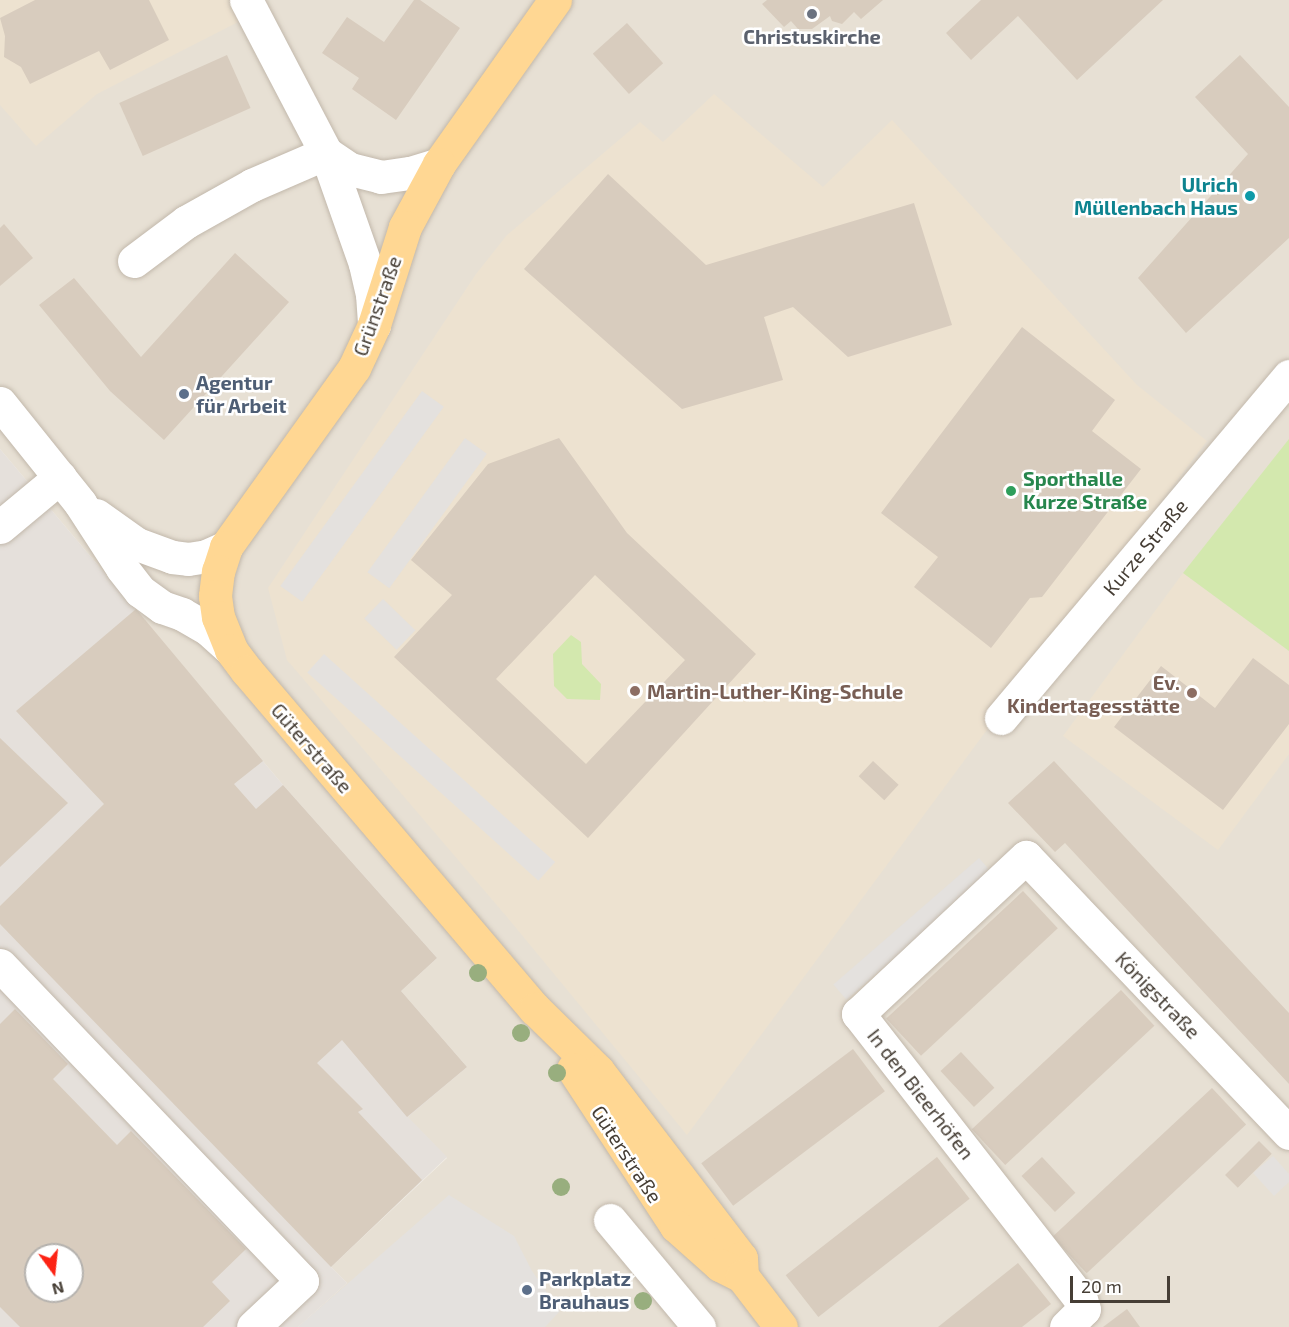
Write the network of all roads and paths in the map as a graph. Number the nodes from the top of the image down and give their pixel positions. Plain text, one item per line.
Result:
1 (246, 0) edge
2 (555, 0) edge
3 (326, 153) junction
4 (439, 164) junction
5 (134, 261) dead end
6 (374, 325) junction
7 (1289, 376) edge
8 (0, 404) edge
9 (60, 477) junction
10 (80, 503) junction
11 (0, 527) edge
12 (226, 547) junction
13 (231, 650) junction
14 (1001, 718) dead end
15 (1026, 857) joint
16 (0, 965) edge
17 (1289, 1133) edge
18 (610, 1220) dead end
19 (254, 1327) edge
20 (699, 1327) edge
21 (781, 1327) edge
22 (1066, 1327) edge

1 - 3 street
2 - 4 main road, Grünstraße
3 - 4 street
3 - 5 street
3 - 6 street
4 - 6 main road, Grünstraße
6 - 12 main road, Grünstraße
7 - 14 street, Kurze Straße
8 - 9 street, Güterstraße
9 - 10 street, Güterstraße
9 - 11 street
10 - 12 street, Güterstraße
10 - 13 street, Güterstraße
12 - 13 main road, Grünstraße
13 - 21 main road, Güterstraße
15 - 17 street, Königstraße
15 - 22 street, In den Bieerhöfen
16 - 19 street
18 - 20 street

